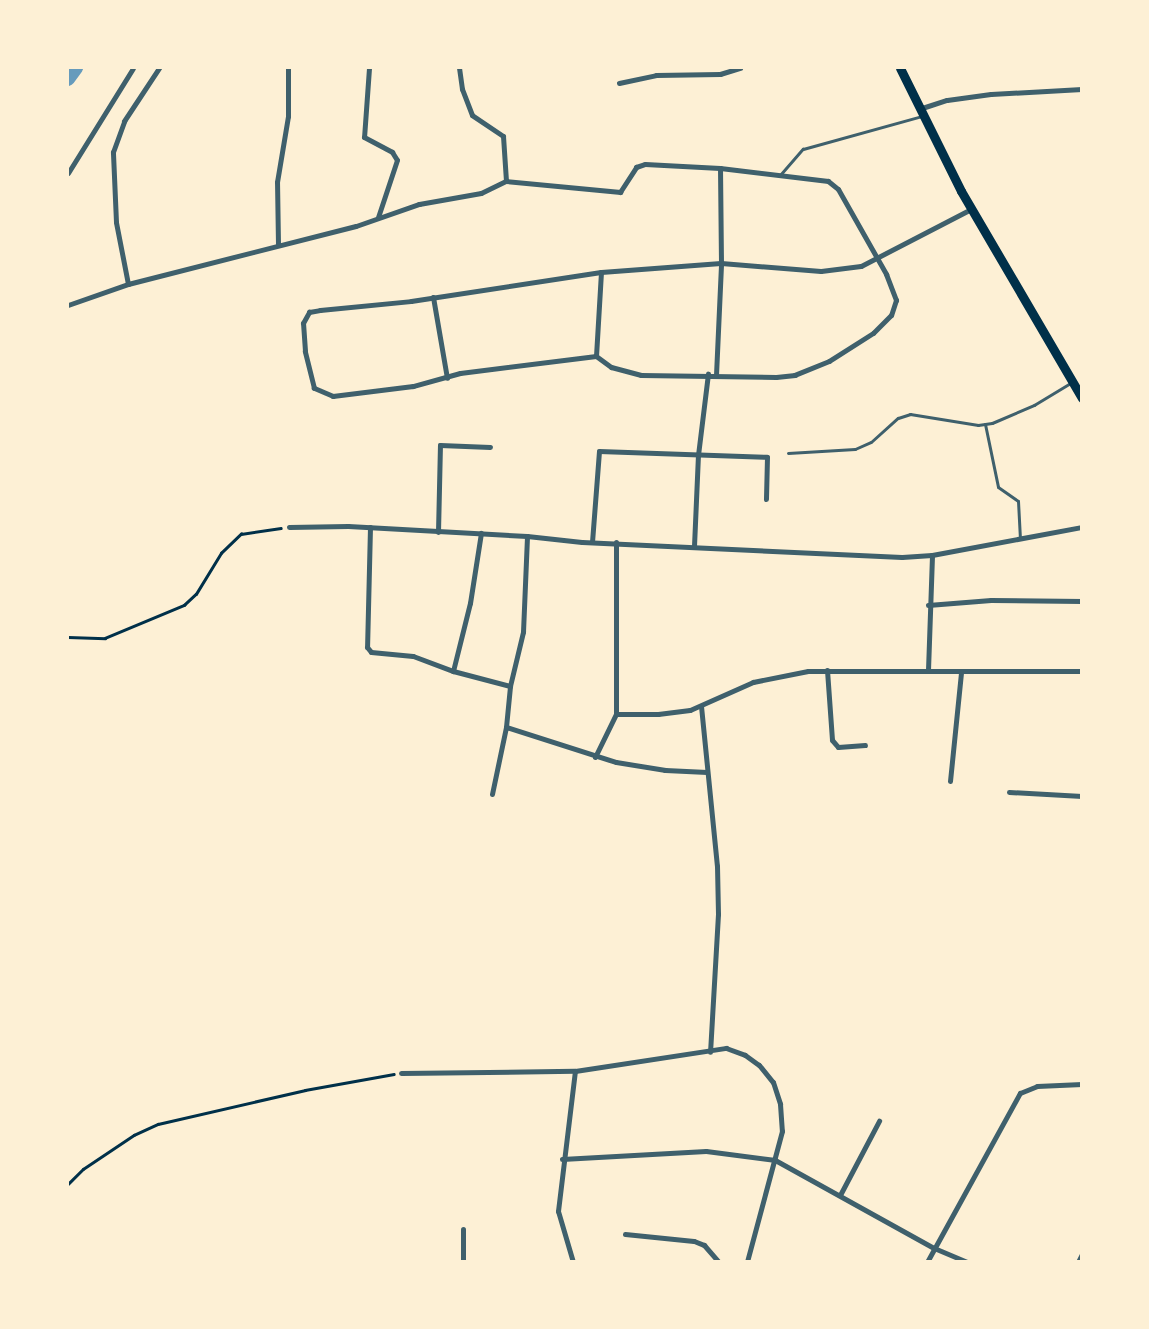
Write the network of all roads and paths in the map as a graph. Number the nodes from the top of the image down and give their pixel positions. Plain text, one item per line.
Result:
1 (133, 68) edge
2 (159, 68) edge
3 (288, 68) edge
4 (369, 68) edge
5 (459, 68) edge
6 (740, 68) edge
7 (900, 68) edge
8 (618, 83) dead end
9 (1082, 89) edge
10 (923, 112) junction
11 (720, 168) junction
12 (68, 173) edge
13 (780, 176) junction
14 (506, 181) junction
15 (971, 208) junction
16 (378, 217) junction
17 (278, 244) junction
18 (877, 260) junction
19 (721, 263) junction
20 (601, 272) junction
21 (128, 284) junction
22 (433, 297) junction
23 (68, 306) edge
24 (596, 356) junction
25 (708, 374) junction
26 (716, 375) junction
27 (447, 378) junction
28 (1077, 381) edge
29 (1082, 398) edge
30 (985, 424) junction
31 (490, 447) dead end
32 (788, 453) dead end
33 (698, 454) junction
34 (766, 499) dead end
35 (289, 527) joint
36 (370, 527) junction
37 (1082, 527) edge
38 (438, 532) junction
39 (481, 533) junction
40 (527, 536) junction
41 (1020, 539) junction
42 (592, 542) junction
43 (616, 542) junction
44 (694, 546) junction
45 (932, 555) junction
46 (1082, 601) edge
47 (928, 605) junction
48 (68, 637) edge
49 (826, 670) junction
50 (928, 670) junction
51 (453, 671) junction
52 (1082, 671) edge
53 (961, 673) junction
54 (510, 686) junction
55 (701, 706) junction
56 (616, 714) junction
57 (506, 727) junction
58 (865, 745) dead end
59 (595, 757) junction
60 (707, 772) junction
61 (950, 781) dead end
62 (1009, 792) dead end
63 (492, 794) dead end
64 (1082, 796) edge
65 (710, 1052) junction
66 (575, 1071) junction
67 (400, 1073) joint
68 (1082, 1084) edge
69 (879, 1121) dead end
70 (562, 1159) junction
71 (776, 1160) junction
72 (68, 1184) edge
73 (840, 1195) junction
74 (463, 1229) dead end
75 (625, 1234) dead end
76 (934, 1248) junction
77 (1082, 1254) edge
78 (463, 1262) edge
79 (573, 1262) edge
80 (720, 1262) edge
81 (747, 1262) edge
82 (927, 1262) edge
83 (967, 1262) edge
84 (1078, 1262) edge

1 - 12 street
2 - 21 street
3 - 17 street
4 - 16 street
5 - 14 street
6 - 8 street
7 - 10 main road
9 - 10 street
10 - 13 lane
10 - 15 main road
11 - 13 street
11 - 14 street
11 - 19 street
13 - 18 street
14 - 16 street
15 - 18 street
15 - 28 main road
16 - 17 street
17 - 21 street
18 - 19 street
18 - 26 street
19 - 20 street
19 - 26 street
20 - 22 street
20 - 24 street
21 - 23 street
22 - 27 street
22 - 27 street
24 - 25 street
24 - 27 street
25 - 26 street
25 - 33 street
28 - 29 main road
28 - 30 lane
30 - 32 lane
30 - 41 lane
31 - 38 street
33 - 34 street
33 - 42 street
33 - 44 street
35 - 36 street
35 - 48 path
36 - 38 street
36 - 51 street
37 - 41 street
38 - 39 street
39 - 40 street
39 - 51 street
40 - 42 street
40 - 54 street
41 - 45 street
42 - 43 street
43 - 44 street
43 - 56 street
44 - 45 street
45 - 47 street
46 - 47 street
47 - 50 street
49 - 50 street
49 - 55 street
49 - 58 street
50 - 53 street
51 - 54 street
52 - 53 street
53 - 61 street
54 - 57 street
55 - 56 street
55 - 60 street
56 - 59 street
57 - 59 street
57 - 63 street
59 - 60 street
60 - 65 street
62 - 64 street
65 - 66 street
65 - 71 street
66 - 67 street
66 - 70 street
67 - 72 path
68 - 76 street
69 - 73 street
70 - 71 street
70 - 79 street
71 - 73 street
71 - 81 street
73 - 76 street
74 - 78 street
75 - 80 street
76 - 82 street
76 - 83 street
77 - 84 street

